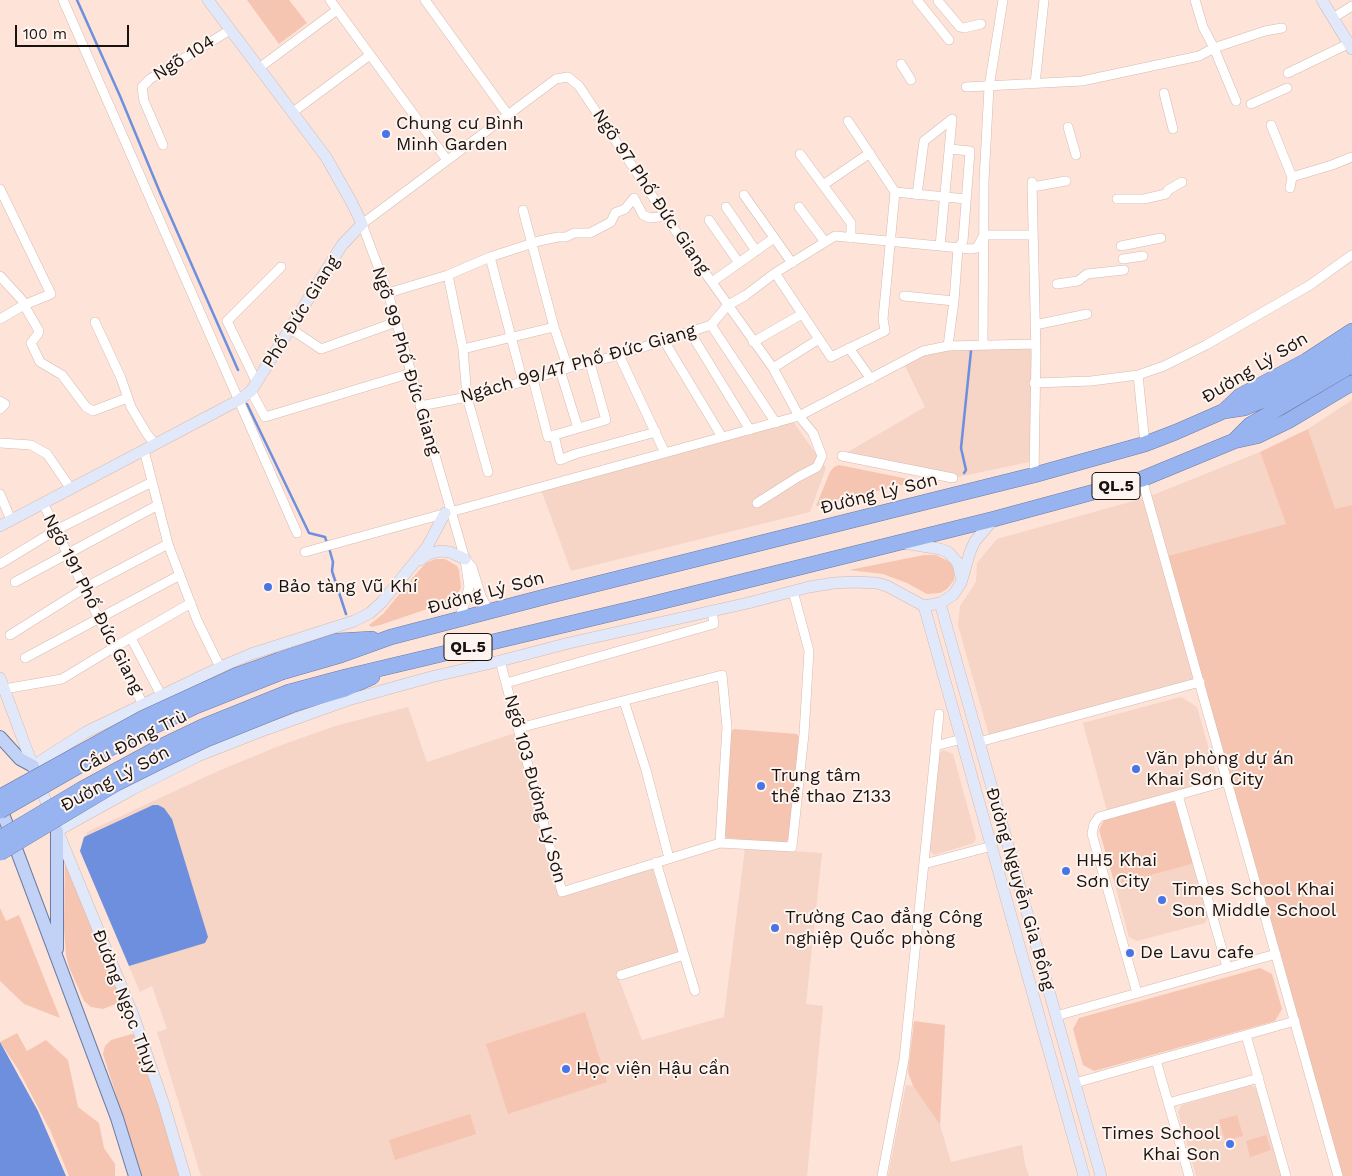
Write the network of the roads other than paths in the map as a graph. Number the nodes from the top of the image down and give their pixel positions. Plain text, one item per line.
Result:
1 (63, 0) edge
2 (208, 0) edge
3 (330, 0) edge
4 (425, 0) edge
5 (917, 0) edge
6 (939, 0) edge
7 (1003, 0) edge
8 (1044, 0) edge
9 (1197, 0) edge
10 (1322, 0) edge
11 (1352, 6) edge
12 (337, 10) junction
13 (925, 10) junction
14 (1333, 18) junction
15 (981, 24) dead end
16 (1282, 28) dead end
17 (230, 30) junction
18 (948, 40) dead end
19 (1351, 47) edge
20 (1214, 48) junction
21 (370, 55) junction
22 (902, 64) dead end
23 (259, 68) junction
24 (1288, 73) dead end
25 (911, 80) dead end
26 (1035, 84) junction
27 (989, 87) junction
28 (966, 88) dead end
29 (1287, 88) dead end
30 (1164, 93) dead end
31 (1236, 100) dead end
32 (1251, 104) dead end
33 (293, 112) junction
34 (508, 115) junction
35 (848, 120) dead end
36 (1271, 125) dead end
37 (1068, 127) dead end
38 (1173, 129) dead end
39 (163, 145) dead end
40 (949, 149) junction
41 (800, 154) dead end
42 (870, 154) junction
43 (1076, 156) dead end
44 (1352, 157) edge
45 (447, 160) junction
46 (1292, 177) junction
47 (1066, 181) dead end
48 (1182, 182) dead end
49 (823, 185) junction
50 (1290, 188) dead end
51 (0, 189) edge
52 (895, 192) junction
53 (744, 195) dead end
54 (917, 195) junction
55 (944, 197) junction
56 (966, 199) junction
57 (1117, 199) dead end
58 (726, 207) dead end
59 (798, 207) dead end
60 (522, 210) dead end
61 (665, 213) junction
62 (708, 220) dead end
63 (362, 224) junction
64 (984, 235) junction
65 (1034, 235) junction
66 (774, 238) junction
67 (851, 238) junction
68 (1161, 238) dead end
69 (890, 240) junction
70 (825, 242) junction
71 (532, 244) junction
72 (940, 246) junction
73 (1121, 246) dead end
74 (958, 248) junction
75 (756, 251) junction
76 (1352, 255) edge
77 (1143, 256) dead end
78 (490, 257) junction
79 (1123, 259) dead end
80 (740, 263) junction
81 (792, 263) junction
82 (281, 267) dead end
83 (1124, 270) dead end
84 (775, 273) junction
85 (448, 275) junction
86 (0, 276) edge
87 (712, 282) junction
88 (1057, 284) dead end
89 (388, 293) junction
90 (904, 296) dead end
91 (954, 301) junction
92 (24, 305) junction
93 (727, 306) junction
94 (802, 314) junction
95 (1088, 314) dead end
96 (0, 319) edge
97 (95, 322) dead end
98 (396, 322) junction
99 (711, 325) junction
100 (1035, 325) junction
101 (554, 327) junction
102 (291, 329) junction
103 (1352, 331) edge
104 (690, 332) junction
105 (511, 337) junction
106 (664, 339) junction
107 (819, 339) junction
108 (753, 342) junction
109 (1036, 344) junction
110 (983, 345) junction
111 (948, 346) junction
112 (849, 348) junction
113 (1352, 348) edge
114 (462, 349) junction
115 (619, 355) junction
116 (590, 363) junction
117 (1352, 366) edge
118 (773, 368) junction
119 (564, 369) junction
120 (411, 373) junction
121 (1138, 375) junction
122 (534, 379) junction
123 (871, 379) junction
124 (523, 382) junction
125 (1034, 383) junction
126 (1352, 383) edge
127 (254, 387) junction
128 (467, 397) junction
129 (127, 398) junction
130 (238, 400) junction
131 (0, 401) edge
132 (420, 406) junction
133 (0, 409) edge
134 (1224, 411) junction
135 (799, 416) junction
136 (776, 423) junction
137 (578, 428) junction
138 (750, 430) junction
139 (656, 432) junction
140 (551, 436) junction
141 (722, 437) junction
142 (1234, 441) junction
143 (0, 443) edge
144 (155, 444) junction
145 (1145, 444) junction
146 (144, 450) junction
147 (665, 453) junction
148 (842, 456) dead end
149 (488, 472) dead end
150 (1034, 475) junction
151 (953, 478) dead end
152 (1142, 479) junction
153 (152, 482) junction
154 (71, 489) junction
155 (0, 494) edge
156 (43, 503) junction
157 (757, 504) dead end
158 (158, 505) junction
159 (448, 512) junction
160 (994, 519) junction
161 (11, 520) junction
162 (0, 526) edge
163 (56, 530) junction
164 (297, 534) dead end
165 (900, 543) junction
166 (168, 544) junction
167 (305, 552) dead end
168 (68, 553) junction
169 (465, 559) junction
170 (0, 564) edge
171 (180, 575) junction
172 (399, 580) junction
173 (15, 582) dead end
174 (961, 583) junction
175 (84, 588) junction
176 (793, 591) junction
177 (191, 603) junction
178 (940, 603) junction
179 (924, 606) junction
180 (712, 611) junction
181 (489, 612) junction
182 (100, 618) junction
183 (458, 620) junction
184 (10, 635) dead end
185 (131, 638) junction
186 (113, 648) junction
187 (25, 658) dead end
188 (500, 661) junction
189 (280, 666) junction
190 (220, 667) junction
191 (0, 678) edge
192 (1200, 682) junction
193 (506, 683) junction
194 (4, 689) junction
195 (161, 695) junction
196 (291, 698) junction
197 (624, 701) junction
198 (143, 704) junction
199 (939, 714) dead end
200 (519, 728) junction
201 (0, 737) edge
202 (962, 739) junction
203 (979, 742) junction
204 (935, 746) junction
205 (33, 766) junction
206 (1228, 781) junction
207 (1178, 795) junction
208 (0, 797) edge
209 (0, 806) edge
210 (0, 811) edge
211 (57, 831) junction
212 (0, 838) edge
213 (720, 843) junction
214 (992, 846) junction
215 (0, 853) edge
216 (669, 858) junction
217 (656, 862) junction
218 (924, 864) junction
219 (684, 954) junction
220 (1276, 954) junction
221 (57, 956) junction
222 (1227, 967) junction
223 (621, 975) dead end
224 (695, 991) dead end
225 (1137, 993) junction
226 (1056, 1016) junction
227 (1040, 1020) junction
228 (1295, 1021) junction
229 (1246, 1035) junction
230 (1156, 1060) junction
231 (1258, 1078) junction
232 (1074, 1083) junction
233 (1059, 1088) junction
234 (1168, 1103) junction
235 (135, 1176) edge
236 (185, 1176) edge
237 (882, 1176) edge
238 (1084, 1176) edge
239 (1100, 1176) edge
240 (1189, 1176) edge
241 (1286, 1176) edge
242 (1338, 1176) edge

1 - 130 street
2 - 17 street
3 - 12 street
4 - 34 street
5 - 13 street
6 - 13 street
6 - 15 street
7 - 27 street
8 - 26 street
9 - 20 street
10 - 14 street
11 - 14 street
12 - 21 street
12 - 23 street
13 - 18 street
14 - 19 street
16 - 20 street
17 - 23 street
17 - 39 street, Ngõ 104
19 - 24 street
20 - 26 street
20 - 31 street
21 - 33 street
21 - 45 street
22 - 25 street
23 - 33 street
26 - 27 street
27 - 28 street
27 - 64 street
29 - 32 street
30 - 38 street
33 - 63 street
34 - 45 street, Ngõ 97 Phố Đức Giang
34 - 61 street, Ngõ 97 Phố Đức Giang
35 - 42 street
36 - 46 street
37 - 43 street
40 - 54 street
40 - 55 street
40 - 56 street
41 - 49 street
42 - 49 street
42 - 52 street
44 - 46 street
45 - 63 street, Ngõ 97 Phố Đức Giang
46 - 50 street
47 - 65 street
48 - 57 street
49 - 67 street
51 - 92 street
52 - 54 street
52 - 69 street
53 - 66 street
54 - 55 street
55 - 56 street
55 - 72 street
56 - 74 street
58 - 75 street
59 - 70 street
60 - 71 street
61 - 71 street
61 - 87 street, Ngõ 97 Phố Đức Giang
62 - 80 street
63 - 89 street, Ngõ 99 Phố Đức Giang
63 - 102 street, Phố Đức Giang
64 - 65 street
64 - 74 street
64 - 110 street
65 - 100 street
66 - 75 street
66 - 81 street
67 - 69 street
67 - 70 street
68 - 73 street
69 - 72 street
69 - 112 street
70 - 81 street, Ngách 99/47 Phố Đức Giang
71 - 78 street
71 - 101 street
72 - 74 street
74 - 91 street
75 - 80 street
76 - 121 street
77 - 79 street
78 - 85 street
78 - 105 street
80 - 87 street
81 - 84 street, Ngách 99/47 Phố Đức Giang
82 - 127 street
83 - 88 street
84 - 93 street, Ngách 99/47 Phố Đức Giang
84 - 94 street
85 - 89 street
85 - 114 street
86 - 92 street
87 - 93 street, Ngõ 97 Phố Đức Giang
89 - 98 street, Ngõ 99 Phố Đức Giang
90 - 91 street
91 - 111 street
92 - 96 street
92 - 129 street
93 - 99 street, Ngách 99/47 Phố Đức Giang
93 - 108 street, Ngõ 97 Phố Đức Giang
94 - 107 street
94 - 108 street
95 - 100 street
97 - 129 street
98 - 102 street
98 - 120 street, Ngõ 99 Phố Đức Giang
99 - 104 street, Ngách 99/47 Phố Đức Giang
99 - 136 street
100 - 109 street
101 - 105 street
101 - 119 street
102 - 127 street, Phố Đức Giang
103 - 134 highway, Đường Lý Sơn / QL.5
104 - 106 street, Ngách 99/47 Phố Đức Giang
104 - 138 street
105 - 114 street
105 - 124 street
106 - 115 street, Ngách 99/47 Phố Đức Giang
106 - 141 street
107 - 112 street
107 - 118 street
108 - 118 street, Ngõ 97 Phố Đức Giang
109 - 110 street
109 - 125 street
110 - 111 street
111 - 123 street
112 - 123 street
113 - 134 highway, QL.5
114 - 128 street
115 - 116 street, Ngách 99/47 Phố Đức Giang
115 - 139 street
116 - 119 street, Ngách 99/47 Phố Đức Giang
116 - 137 street
117 - 142 highway, QL.5
118 - 135 street, Ngõ 97 Phố Đức Giang
119 - 122 street, Ngách 99/47 Phố Đức Giang
119 - 137 street
120 - 127 street
120 - 132 street, Ngõ 99 Phố Đức Giang
121 - 125 street
121 - 145 street
122 - 124 street, Ngách 99/47 Phố Đức Giang
122 - 140 street
123 - 135 street
124 - 128 street, Ngách 99/47 Phố Đức Giang
125 - 150 street
126 - 142 highway, QL.5
127 - 130 street, Phố Đức Giang
128 - 132 street, Ngách 99/47 Phố Đức Giang
128 - 149 street
129 - 144 street
130 - 144 street, Phố Đức Giang
130 - 164 street
131 - 133 street
132 - 159 street, Ngõ 99 Phố Đức Giang
134 - 145 highway, Đường Lý Sơn / QL.5
135 - 136 street
135 - 157 street, Ngõ 97 Phố Đức Giang
136 - 138 street
137 - 140 street
138 - 141 street
139 - 140 street
139 - 147 street
141 - 147 street
142 - 152 highway, QL.5
143 - 154 street
144 - 146 street, Phố Đức Giang
145 - 150 highway, Đường Lý Sơn / QL.5
146 - 153 street
146 - 154 street, Phố Đức Giang
147 - 159 street
148 - 151 street
150 - 181 highway, Đường Lý Sơn / QL.5
152 - 160 highway, QL.5
152 - 192 street
153 - 158 street
153 - 163 street
154 - 156 street, Phố Đức Giang
155 - 161 street
156 - 161 street, Phố Đức Giang
156 - 163 street, Ngõ 191 Phố Đức Giang
158 - 166 street
158 - 168 street
159 - 167 street
159 - 169 street, Ngõ 99 Phố Đức Giang
159 - 172 street
160 - 165 highway, QL.5
160 - 174 street
161 - 162 street, Phố Đức Giang
163 - 168 street, Ngõ 191 Phố Đức Giang
163 - 170 street
165 - 174 street
165 - 196 highway, QL.5
166 - 171 street
166 - 175 street
168 - 173 street
168 - 175 street, Ngõ 191 Phố Đức Giang
169 - 172 street
169 - 181 street
169 - 183 street
171 - 177 street
171 - 182 street
172 - 190 street
174 - 178 street
175 - 182 street, Ngõ 191 Phố Đức Giang
175 - 184 street
176 - 179 street, Đường Lý Sơn
176 - 180 street, Đường Lý Sơn
176 - 213 street, Ngõ 103 Đường Lý Sơn
177 - 185 street
177 - 190 street
178 - 179 street
178 - 203 street, Đường Nguyễn Gia Bồng
179 - 202 street, Đường Nguyễn Gia Bồng
180 - 188 street, Đường Lý Sơn
180 - 193 street
181 - 183 highway, Đường Lý Sơn / QL.5
182 - 186 street, Ngõ 191 Phố Đức Giang
182 - 187 street
183 - 189 highway, Đường Lý Sơn / QL.5
185 - 186 street
185 - 195 street
186 - 194 street
186 - 198 street, Ngõ 191 Phố Đức Giang
188 - 193 street, Ngõ 103 Đường Lý Sơn
188 - 211 street, Đường Lý Sơn
189 - 208 highway, Cầu Đông Trù / QL.5, bridge
189 - 210 highway, Cầu Đông Trù / QL.5, bridge
190 - 195 street
191 - 194 street, Đường Ngọc Thụy
192 - 203 street
192 - 206 street
193 - 200 street, Ngõ 103 Đường Lý Sơn
194 - 205 street, Đường Ngọc Thụy
195 - 198 street
196 - 212 highway, Cầu Đông Trù / QL.5, bridge
196 - 215 highway, Cầu Đông Trù / QL.5, bridge
197 - 200 street
197 - 213 street
197 - 216 street
198 - 205 street
199 - 204 street
200 - 217 street, Ngõ 103 Đường Lý Sơn
201 - 205 main road
202 - 203 street
202 - 204 street
202 - 214 street, Đường Nguyễn Gia Bồng
203 - 226 street, Đường Nguyễn Gia Bồng
204 - 218 street
205 - 211 street, Đường Ngọc Thụy
206 - 207 street
206 - 220 street
207 - 222 street
207 - 225 street
209 - 221 main road
211 - 221 main road
211 - 236 street, Đường Ngọc Thụy
213 - 216 street, Ngõ 103 Đường Lý Sơn
214 - 218 street
214 - 227 street, Đường Nguyễn Gia Bồng
216 - 217 street, Ngõ 103 Đường Lý Sơn
217 - 219 street
218 - 237 street
219 - 223 street
219 - 224 street
220 - 222 street
220 - 228 street
221 - 235 main road
222 - 225 street
225 - 226 street
226 - 227 street
226 - 232 street, Đường Nguyễn Gia Bồng
227 - 233 street, Đường Nguyễn Gia Bồng
228 - 229 street
228 - 242 street
229 - 230 street
229 - 231 street
230 - 232 street
230 - 234 street
231 - 234 street
231 - 241 street
232 - 233 street
232 - 239 street, Đường Nguyễn Gia Bồng
233 - 238 street, Đường Nguyễn Gia Bồng
234 - 240 street

